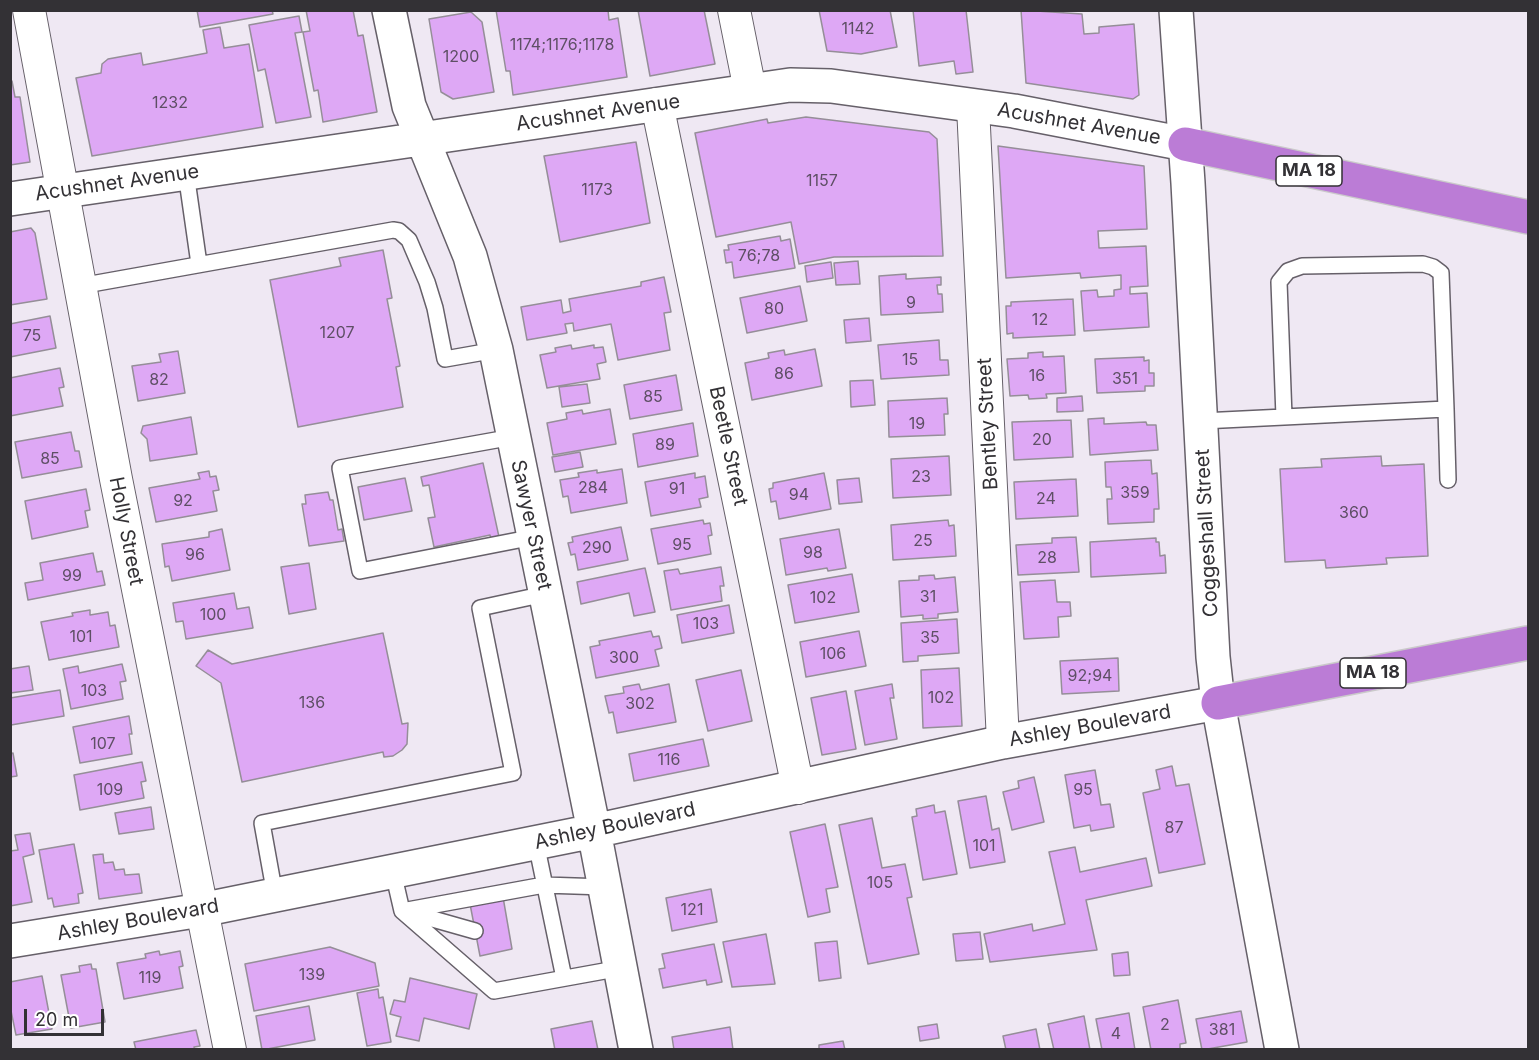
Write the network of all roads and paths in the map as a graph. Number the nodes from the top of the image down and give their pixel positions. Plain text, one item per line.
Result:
1 (29, 10) edge
2 (389, 10) edge
3 (734, 10) edge
4 (1176, 10) edge
5 (750, 90) junction
6 (657, 104) junction
7 (973, 106) junction
8 (422, 138) junction
9 (1185, 144) junction
10 (186, 173) junction
11 (61, 191) junction
12 (10, 199) edge
13 (1528, 217) edge
14 (199, 264) junction
15 (80, 286) junction
16 (496, 350) junction
17 (1446, 409) junction
18 (1284, 417) junction
19 (1202, 421) junction
20 (513, 437) junction
21 (1448, 480) dead end
22 (534, 537) junction
23 (545, 594) junction
24 (1528, 643) edge
25 (1218, 703) junction
26 (1003, 742) junction
27 (798, 788) junction
28 (594, 831) junction
29 (536, 843) junction
30 (393, 872) junction
31 (544, 885) junction
32 (605, 888) junction
33 (275, 895) junction
34 (201, 910) junction
35 (402, 911) junction
36 (475, 931) dead end
37 (10, 941) edge
38 (621, 968) junction
39 (564, 978) junction
40 (230, 1050) edge
41 (636, 1050) edge
42 (1282, 1050) edge

1 - 11 street, Holly Street
2 - 8 main road, Sawyer Street
3 - 5 street
4 - 9 main road, Coggeshall Street
5 - 6 main road, Acushnet Avenue / MA 18
5 - 7 main road, Acushnet Avenue / MA 18
6 - 8 main road, Acushnet Avenue / MA 18
6 - 27 street, Beetle Street
7 - 9 main road, Acushnet Avenue / MA 18
7 - 26 street, Bentley Street
8 - 10 main road, Acushnet Avenue
8 - 16 main road, Sawyer Street
9 - 13 highway, MA 18
9 - 19 main road, Coggeshall Street
10 - 11 main road, Acushnet Avenue
10 - 14 lane
11 - 12 main road, Acushnet Avenue
11 - 15 street, Holly Street
14 - 15 lane
14 - 16 lane
15 - 34 street, Holly Street
16 - 20 main road, Sawyer Street
17 - 18 lane
17 - 18 lane
17 - 21 lane
18 - 19 lane
19 - 25 main road, Coggeshall Street
20 - 22 main road, Sawyer Street
20 - 22 lane
22 - 23 main road, Sawyer Street
23 - 28 main road, Sawyer Street
23 - 33 lane
24 - 25 highway, MA 18
25 - 26 main road, Ashley Boulevard / MA 18
25 - 42 main road, Coggeshall Street
26 - 27 main road, Ashley Boulevard / MA 18
27 - 28 main road, Ashley Boulevard / MA 18
28 - 29 main road, Ashley Boulevard / MA 18
28 - 32 main road, Sawyer Street
29 - 30 main road, Ashley Boulevard / MA 18
29 - 31 lane
30 - 33 main road, Ashley Boulevard / MA 18
30 - 35 lane
31 - 32 lane
31 - 35 lane
31 - 39 lane
32 - 38 main road, Sawyer Street
33 - 34 main road, Ashley Boulevard / MA 18
34 - 37 main road, Ashley Boulevard / MA 18
34 - 40 street, Holly Street
35 - 36 lane
35 - 39 lane
38 - 39 lane
38 - 41 main road, Sawyer Street

